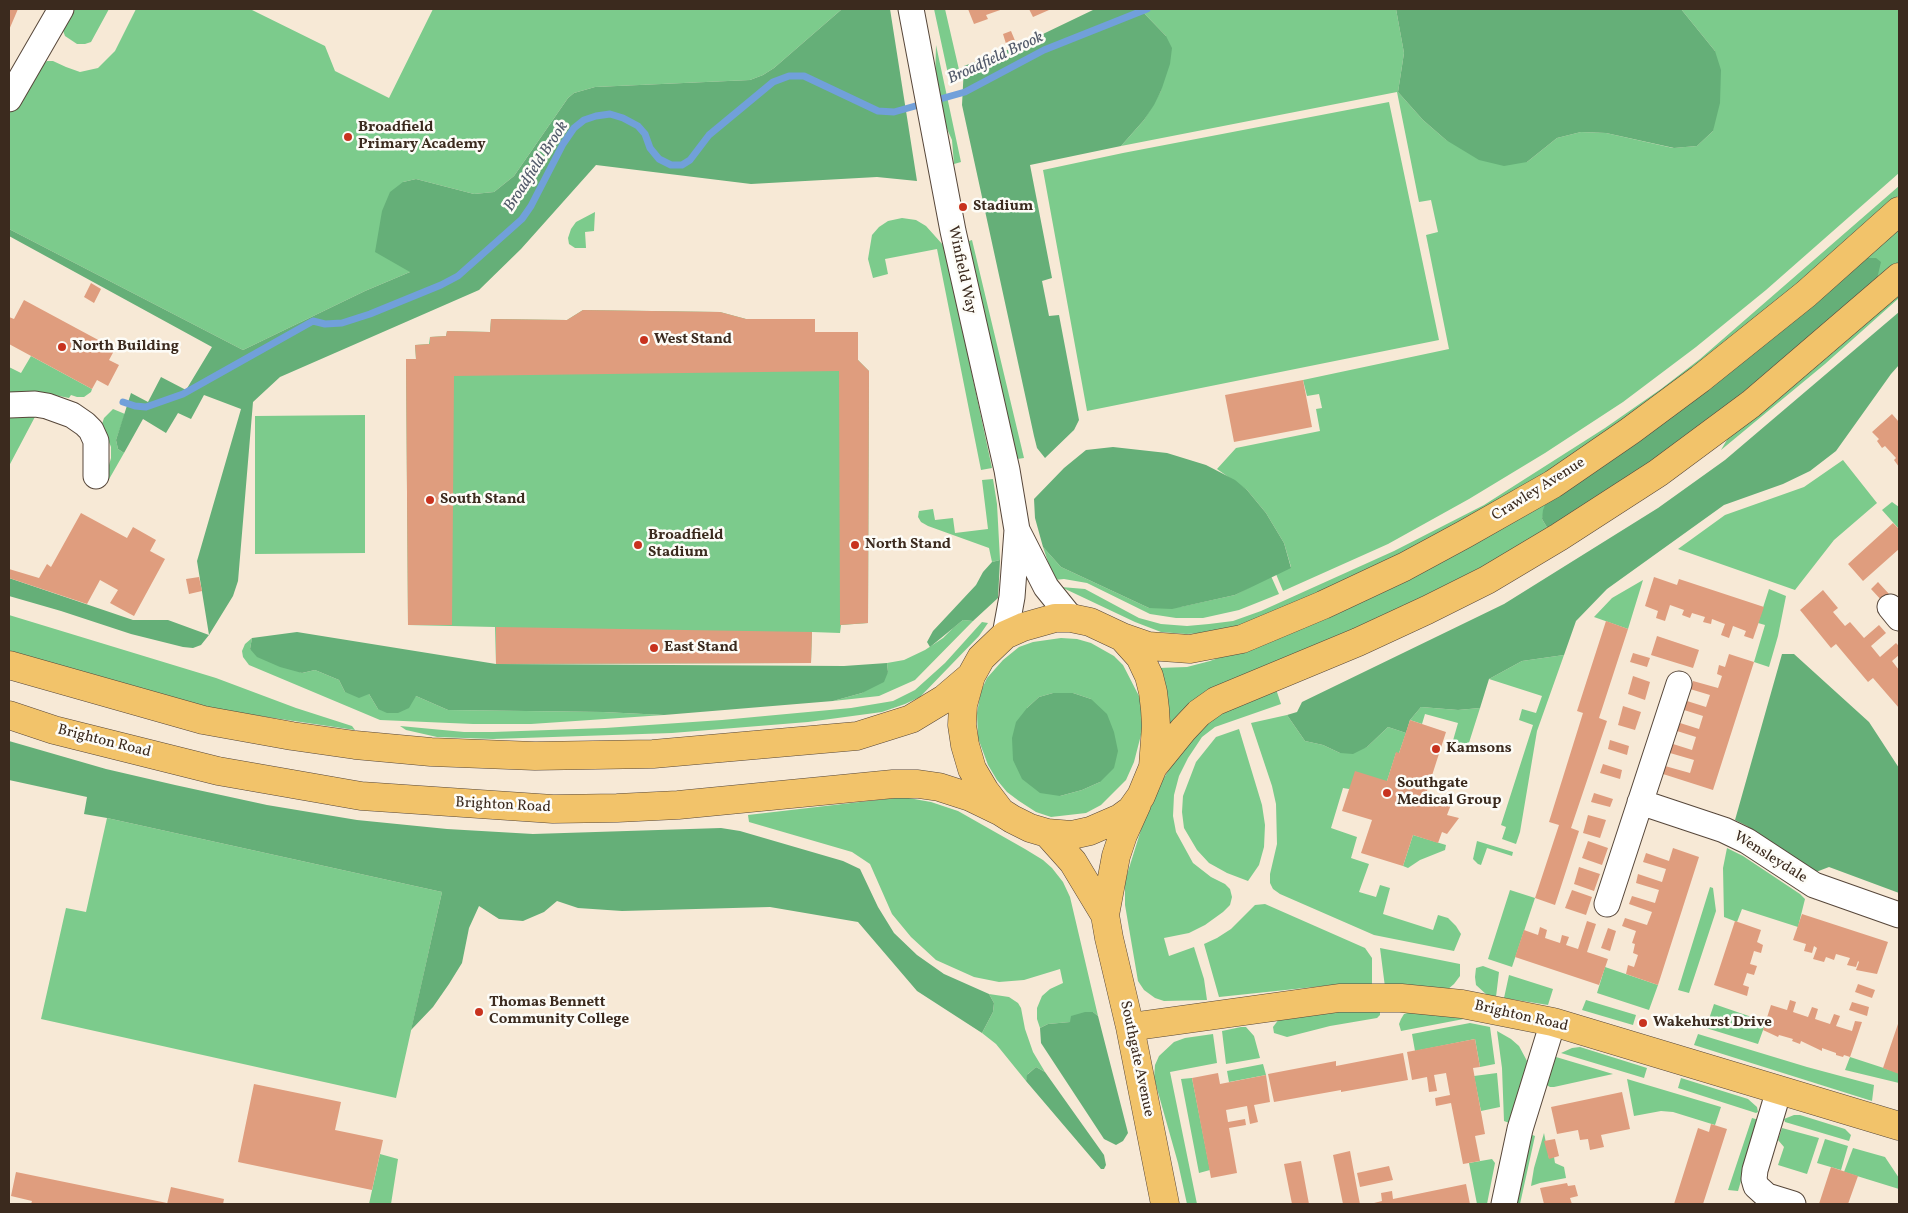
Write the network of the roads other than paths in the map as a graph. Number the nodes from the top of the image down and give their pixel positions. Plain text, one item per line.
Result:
1 (61, 9) edge
2 (911, 9) edge
3 (16, 72) edge
4 (9, 99) edge
5 (1899, 211) edge
6 (1899, 277) edge
7 (9, 405) edge
8 (96, 476) dead end
9 (1017, 530) junction
10 (1070, 618) junction
11 (1005, 635) junction
12 (1122, 637) junction
13 (9, 665) edge
14 (971, 676) junction
15 (1679, 684) dead end
16 (9, 715) edge
17 (1153, 767) junction
18 (1141, 796) junction
19 (1640, 802) junction
20 (1001, 812) junction
21 (1047, 833) junction
22 (1607, 904) dead end
23 (1105, 915) junction
24 (1899, 915) edge
25 (1554, 1022) junction
26 (1130, 1027) junction
27 (1779, 1090) junction
28 (1899, 1126) edge
29 (1165, 1204) edge
30 (1504, 1204) edge
31 (1793, 1204) edge

1 - 3 street
2 - 9 street, Winfield Way
3 - 4 street
5 - 12 main road, Crawley Avenue
6 - 17 main road
7 - 8 street
9 - 10 street, Winfield Way
9 - 11 street, Winfield Way
10 - 11 main road, Crawley Avenue
10 - 12 main road, Crawley Avenue
11 - 14 main road
12 - 17 main road
13 - 14 main road
14 - 20 main road
15 - 19 street
16 - 20 main road, Brighton Road
17 - 18 main road, Southgate Avenue
18 - 21 main road
18 - 23 main road, Southgate Avenue
19 - 22 street
19 - 24 street, Wensleydale
20 - 21 main road, Brighton Road
21 - 23 main road, Southgate Avenue
23 - 26 main road, Southgate Avenue
25 - 26 main road, Brighton Road
25 - 27 main road, Brighton Road
25 - 30 street
26 - 29 main road, Southgate Avenue
27 - 28 main road, Brighton Road
27 - 31 street

